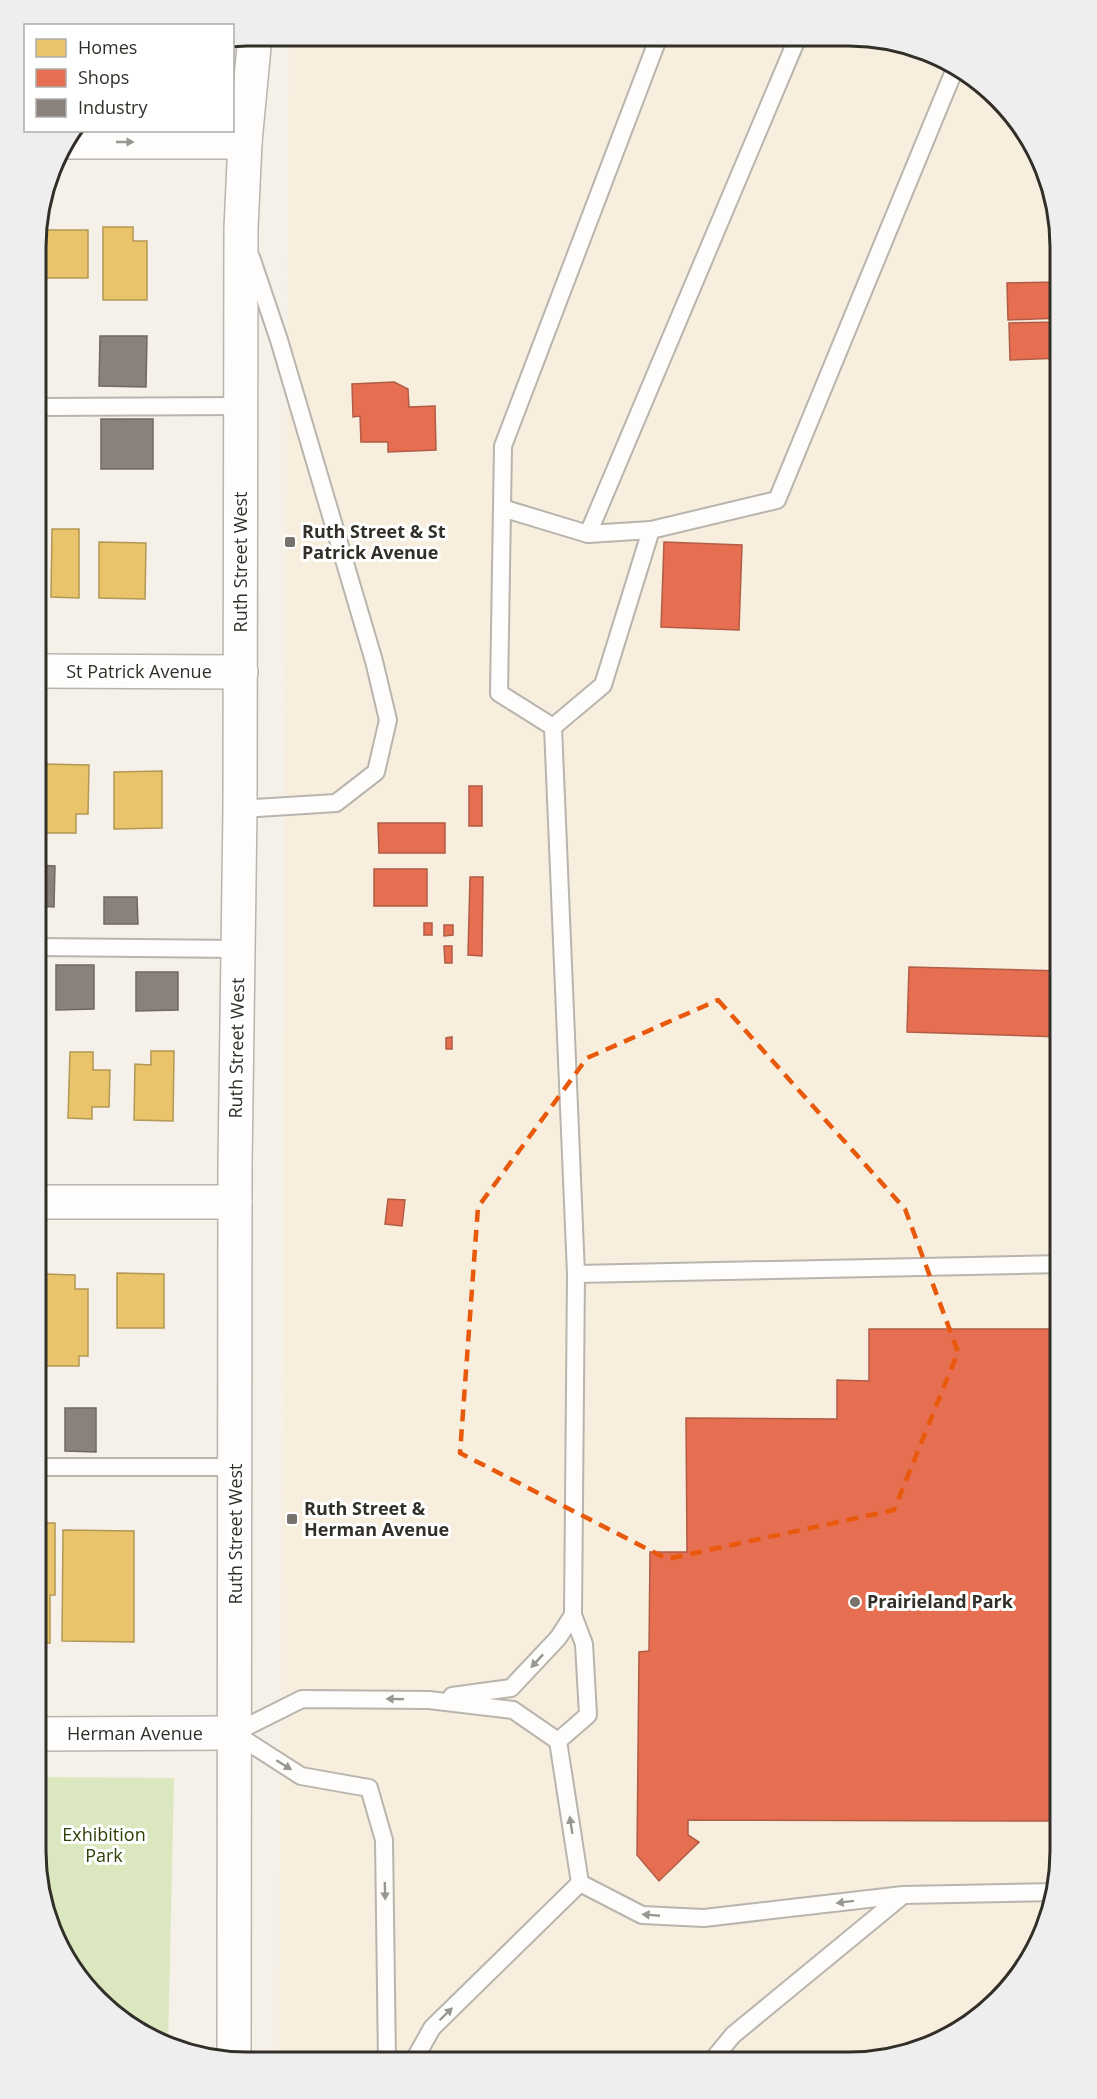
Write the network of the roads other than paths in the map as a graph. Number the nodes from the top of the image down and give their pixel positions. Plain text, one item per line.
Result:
1 (254, 46) edge
2 (655, 46) edge
3 (794, 46) edge
4 (952, 75) edge
5 (76, 142) edge
6 (245, 142) junction
7 (241, 229) junction
8 (241, 406) junction
9 (46, 407) edge
10 (502, 508) junction
11 (651, 530) junction
12 (588, 534) junction
13 (46, 671) edge
14 (241, 672) junction
15 (553, 727) junction
16 (240, 809) junction
17 (46, 947) edge
18 (238, 949) junction
19 (46, 1202) edge
20 (235, 1202) junction
21 (1050, 1264) edge
22 (576, 1274) junction
23 (46, 1467) edge
24 (237, 1467) junction
25 (573, 1616) junction
26 (429, 1700) junction
27 (234, 1733) junction
28 (46, 1734) edge
29 (558, 1741) junction
30 (580, 1882) junction
31 (1046, 1892) edge
32 (903, 1895) junction
33 (234, 2052) edge
34 (387, 2052) edge
35 (419, 2052) edge
36 (719, 2052) edge

1 - 6 street, Ruth Street West
2 - 10 lane
3 - 12 lane
4 - 11 lane
5 -> 6 street
6 - 7 street, Ruth Street West
7 - 8 street, Ruth Street West
7 - 16 lane
8 - 9 lane
8 - 14 street, Ruth Street West
10 - 12 lane
10 - 15 lane
11 - 12 lane
11 - 15 lane
13 - 14 street, St Patrick Avenue
14 - 16 street, Ruth Street West
15 - 22 lane
16 - 18 street, Ruth Street West
17 - 18 lane
18 - 20 street, Ruth Street West
19 - 20 street
20 - 24 street, Ruth Street West
21 - 22 lane
22 - 25 lane
23 - 24 lane
24 - 27 street, Ruth Street West
25 -> 26 lane
25 - 29 lane
26 -> 27 lane
26 - 29 lane
27 - 28 street, Herman Avenue
27 - 33 street, Ruth Street West
27 -> 34 lane
30 -> 29 lane
32 -> 30 lane
35 -> 30 lane
31 - 32 lane
32 - 36 lane

